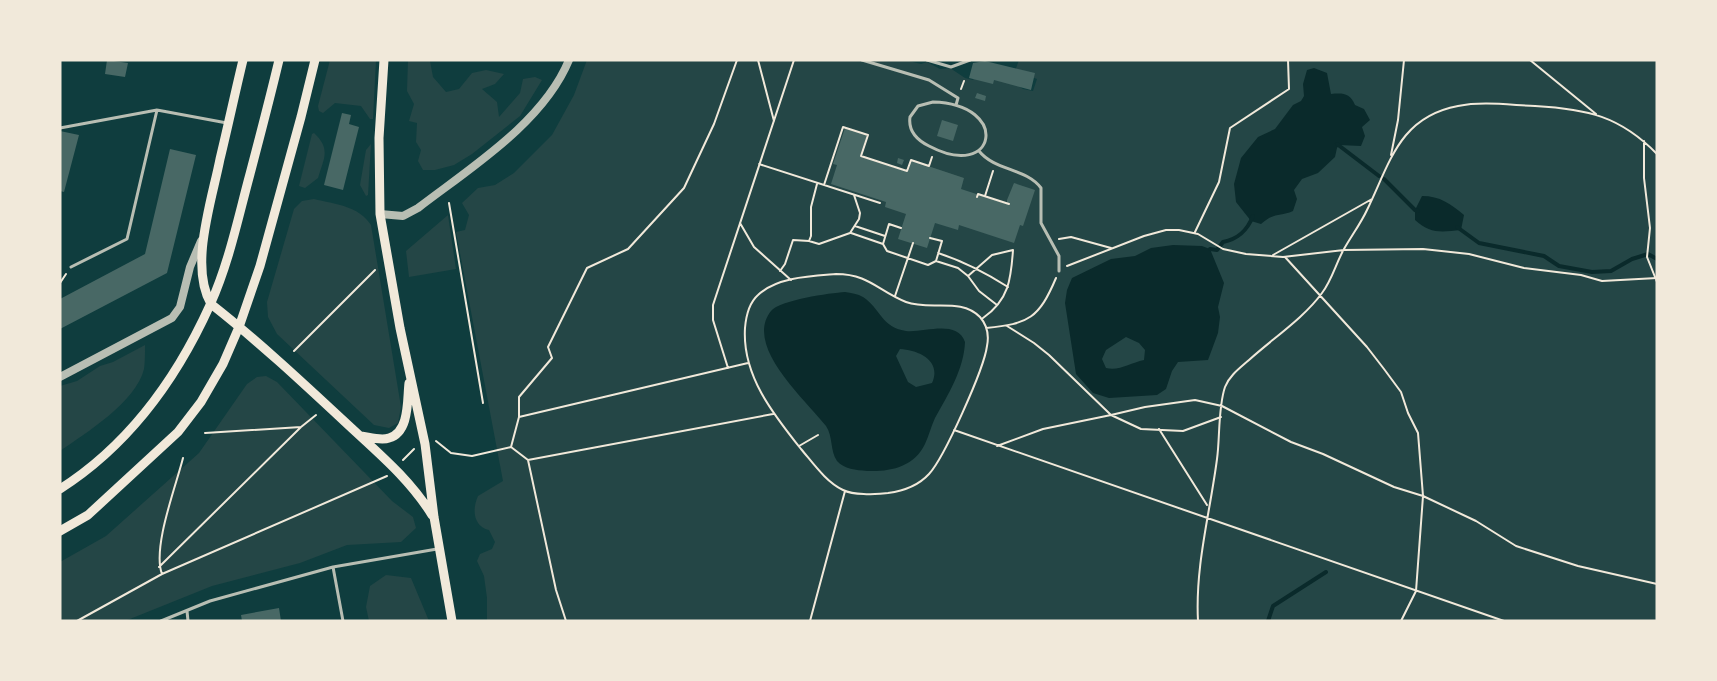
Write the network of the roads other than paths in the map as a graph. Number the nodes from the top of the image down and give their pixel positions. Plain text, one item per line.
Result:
1 (243, 60) edge
2 (315, 60) edge
3 (384, 60) edge
4 (569, 60) edge
5 (861, 60) edge
6 (927, 60) edge
7 (970, 60) edge
8 (278, 62) edge
9 (956, 106) junction
10 (157, 110) junction
11 (228, 123) junction
12 (60, 128) edge
13 (979, 151) junction
14 (380, 214) junction
15 (205, 231) junction
16 (71, 267) road end
17 (1059, 271) road end
18 (210, 304) junction
19 (239, 327) junction
20 (410, 374) junction
21 (60, 377) edge
22 (360, 436) junction
23 (60, 489) edge
24 (434, 517) junction
25 (60, 531) edge
26 (440, 549) junction
27 (333, 567) junction
28 (187, 610) junction
29 (161, 621) edge
30 (188, 621) edge
31 (343, 621) edge
32 (452, 621) edge

1 - 11 main road
2 - 19 main road
3 - 14 main road
4 - 14 street
5 - 9 lane
6 - 7 lane
8 - 18 main road
9 - 13 lane
9 - 13 lane
10 - 11 lane
10 - 12 lane
10 - 16 lane
11 - 15 main road
13 - 17 lane
14 - 20 main road
15 - 18 main road
15 - 21 street
18 - 19 main road
18 - 23 main road
19 - 22 main road
19 - 25 main road
20 - 22 main road
20 - 24 main road
22 - 24 main road
24 - 26 main road
26 - 27 lane
26 - 32 main road
27 - 28 lane
27 - 31 lane
28 - 29 lane
28 - 30 lane

